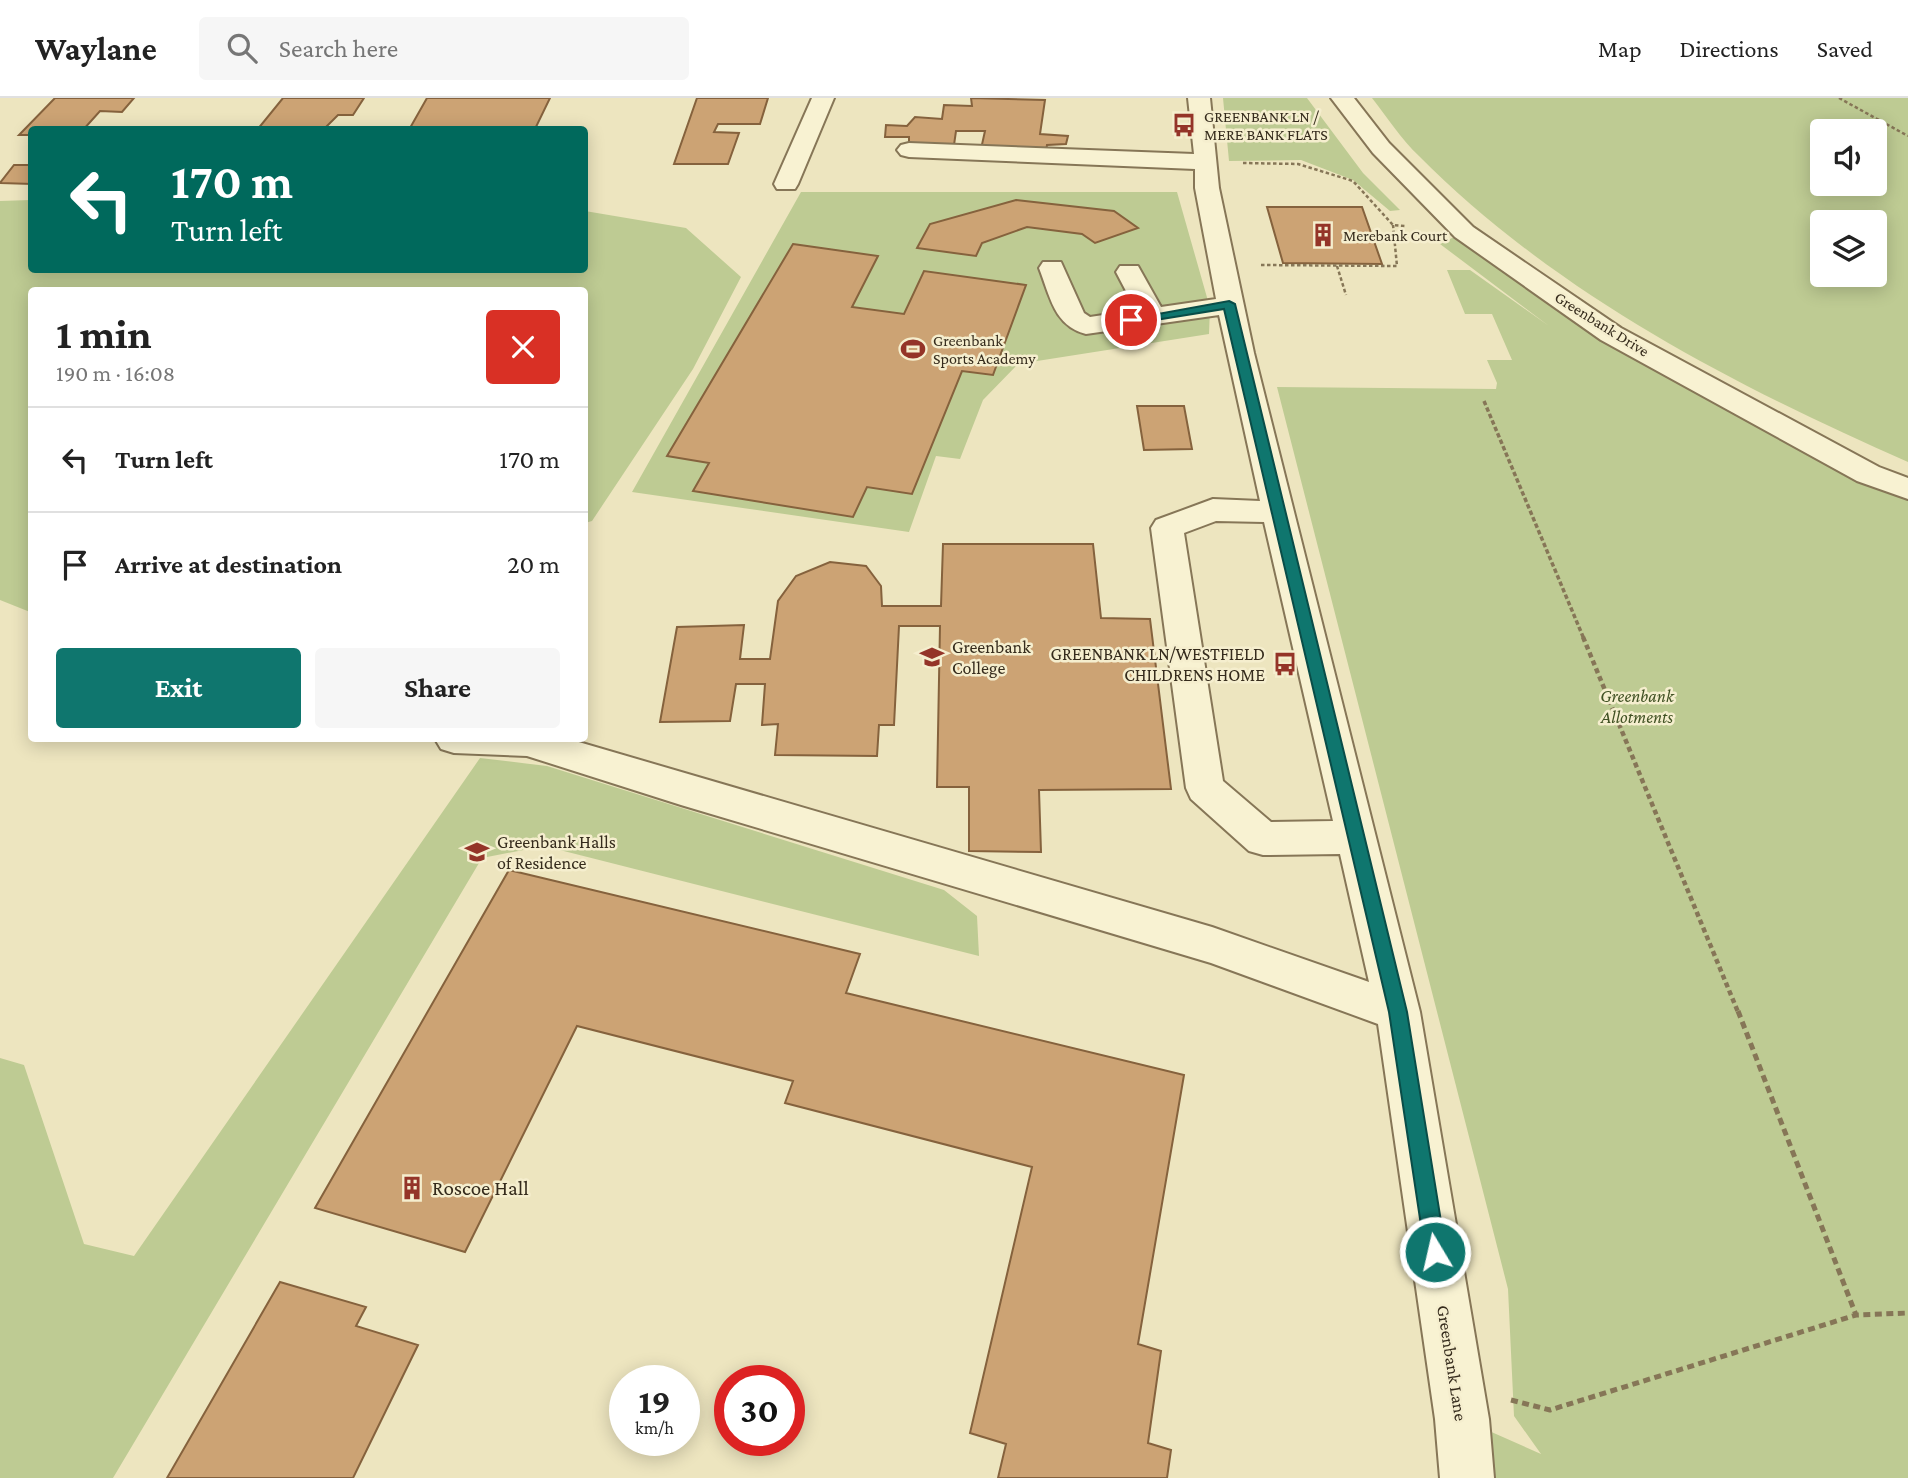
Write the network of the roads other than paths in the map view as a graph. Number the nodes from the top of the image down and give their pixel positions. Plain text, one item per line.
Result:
1 (823, 98) edge
2 (1199, 98) edge
3 (1342, 98) edge
4 (909, 150) dead end
5 (1193, 161) junction
6 (786, 184) dead end
7 (1052, 268) dead end
8 (1129, 272) dead end
9 (1229, 304) junction
10 (1153, 317) junction
11 (1908, 489) edge
12 (1277, 512) junction
13 (530, 742) edge
14 (1356, 837) junction
15 (1398, 1012) junction
16 (1467, 1478) edge

1 - 6 street
2 - 5 street, Greenbank Lane
3 - 11 street, Greenbank Drive
4 - 5 street
5 - 9 street, Greenbank Lane
7 - 10 street
8 - 10 street
9 - 10 street
9 - 12 street, Greenbank Lane
12 - 14 street, Greenbank Lane
12 - 14 street
13 - 15 street
14 - 15 street, Greenbank Lane
15 - 16 street, Greenbank Lane

